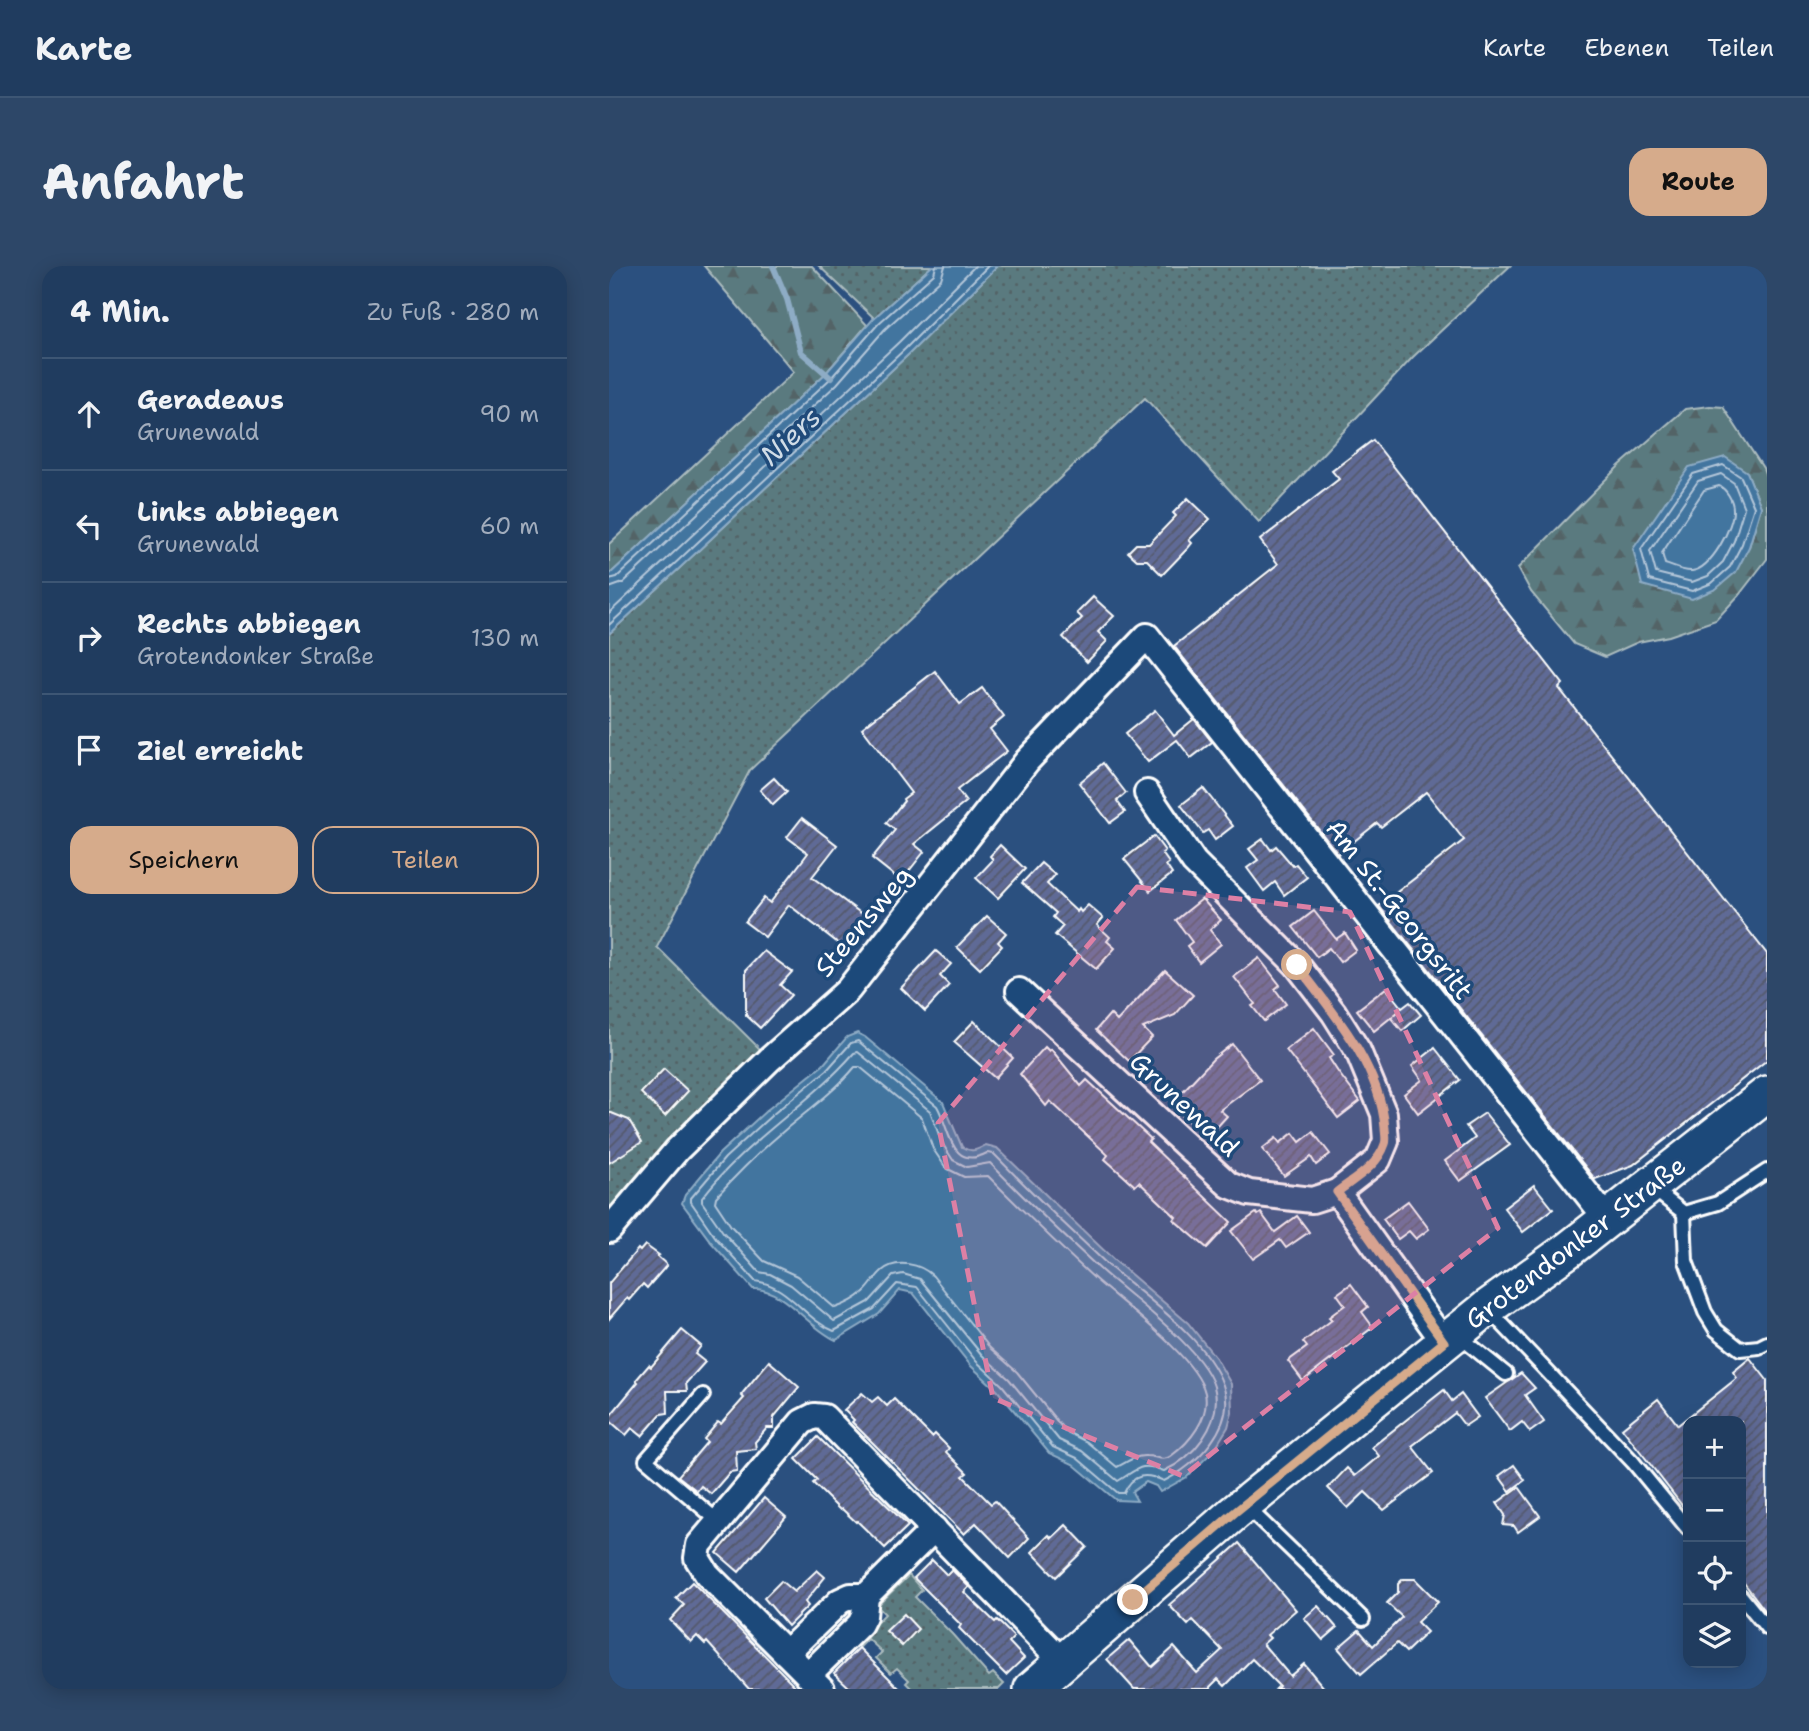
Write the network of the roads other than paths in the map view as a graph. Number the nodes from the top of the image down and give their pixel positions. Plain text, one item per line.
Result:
1 (1147, 636) joint
2 (1147, 793) dead end
3 (1019, 991) dead end
4 (1767, 1094) edge
5 (1767, 1171) edge
6 (1649, 1186) junction
7 (1337, 1192) junction
8 (1684, 1213) junction
9 (1607, 1219) junction
10 (609, 1230) edge
11 (1487, 1308) junction
12 (1450, 1338) junction
13 (1767, 1343) edge
14 (1506, 1374) dead end
15 (703, 1395) dead end
16 (1244, 1504) junction
17 (718, 1521) junction
18 (1683, 1523) edge
19 (934, 1529) junction
20 (866, 1596) junction
21 (1746, 1602) edge
22 (1363, 1619) dead end
23 (1767, 1628) edge
24 (786, 1653) junction
25 (1062, 1661) junction
26 (815, 1682) edge
27 (1032, 1689) edge

1 - 9 street, Am St.-Georgsritt
1 - 10 street, Steensweg
2 - 7 street, Grunewald
3 - 7 street, Grunewald
4 - 6 main road, Grotendonker Straße
5 - 8 lane
6 - 8 lane
6 - 9 main road, Grotendonker Straße
7 - 12 street
8 - 13 lane
9 - 11 main road, Grotendonker Straße
11 - 12 main road, Grotendonker Straße
11 - 18 lane
12 - 14 lane
12 - 16 main road, Grotendonker Straße
15 - 17 lane
16 - 22 lane
16 - 25 main road, Grotendonker Straße
17 - 19 street
17 - 24 street
19 - 20 street
19 - 25 street
20 - 24 street
20 - 26 street
21 - 23 lane
24 - 26 street
25 - 27 main road, Grotendonker Straße

